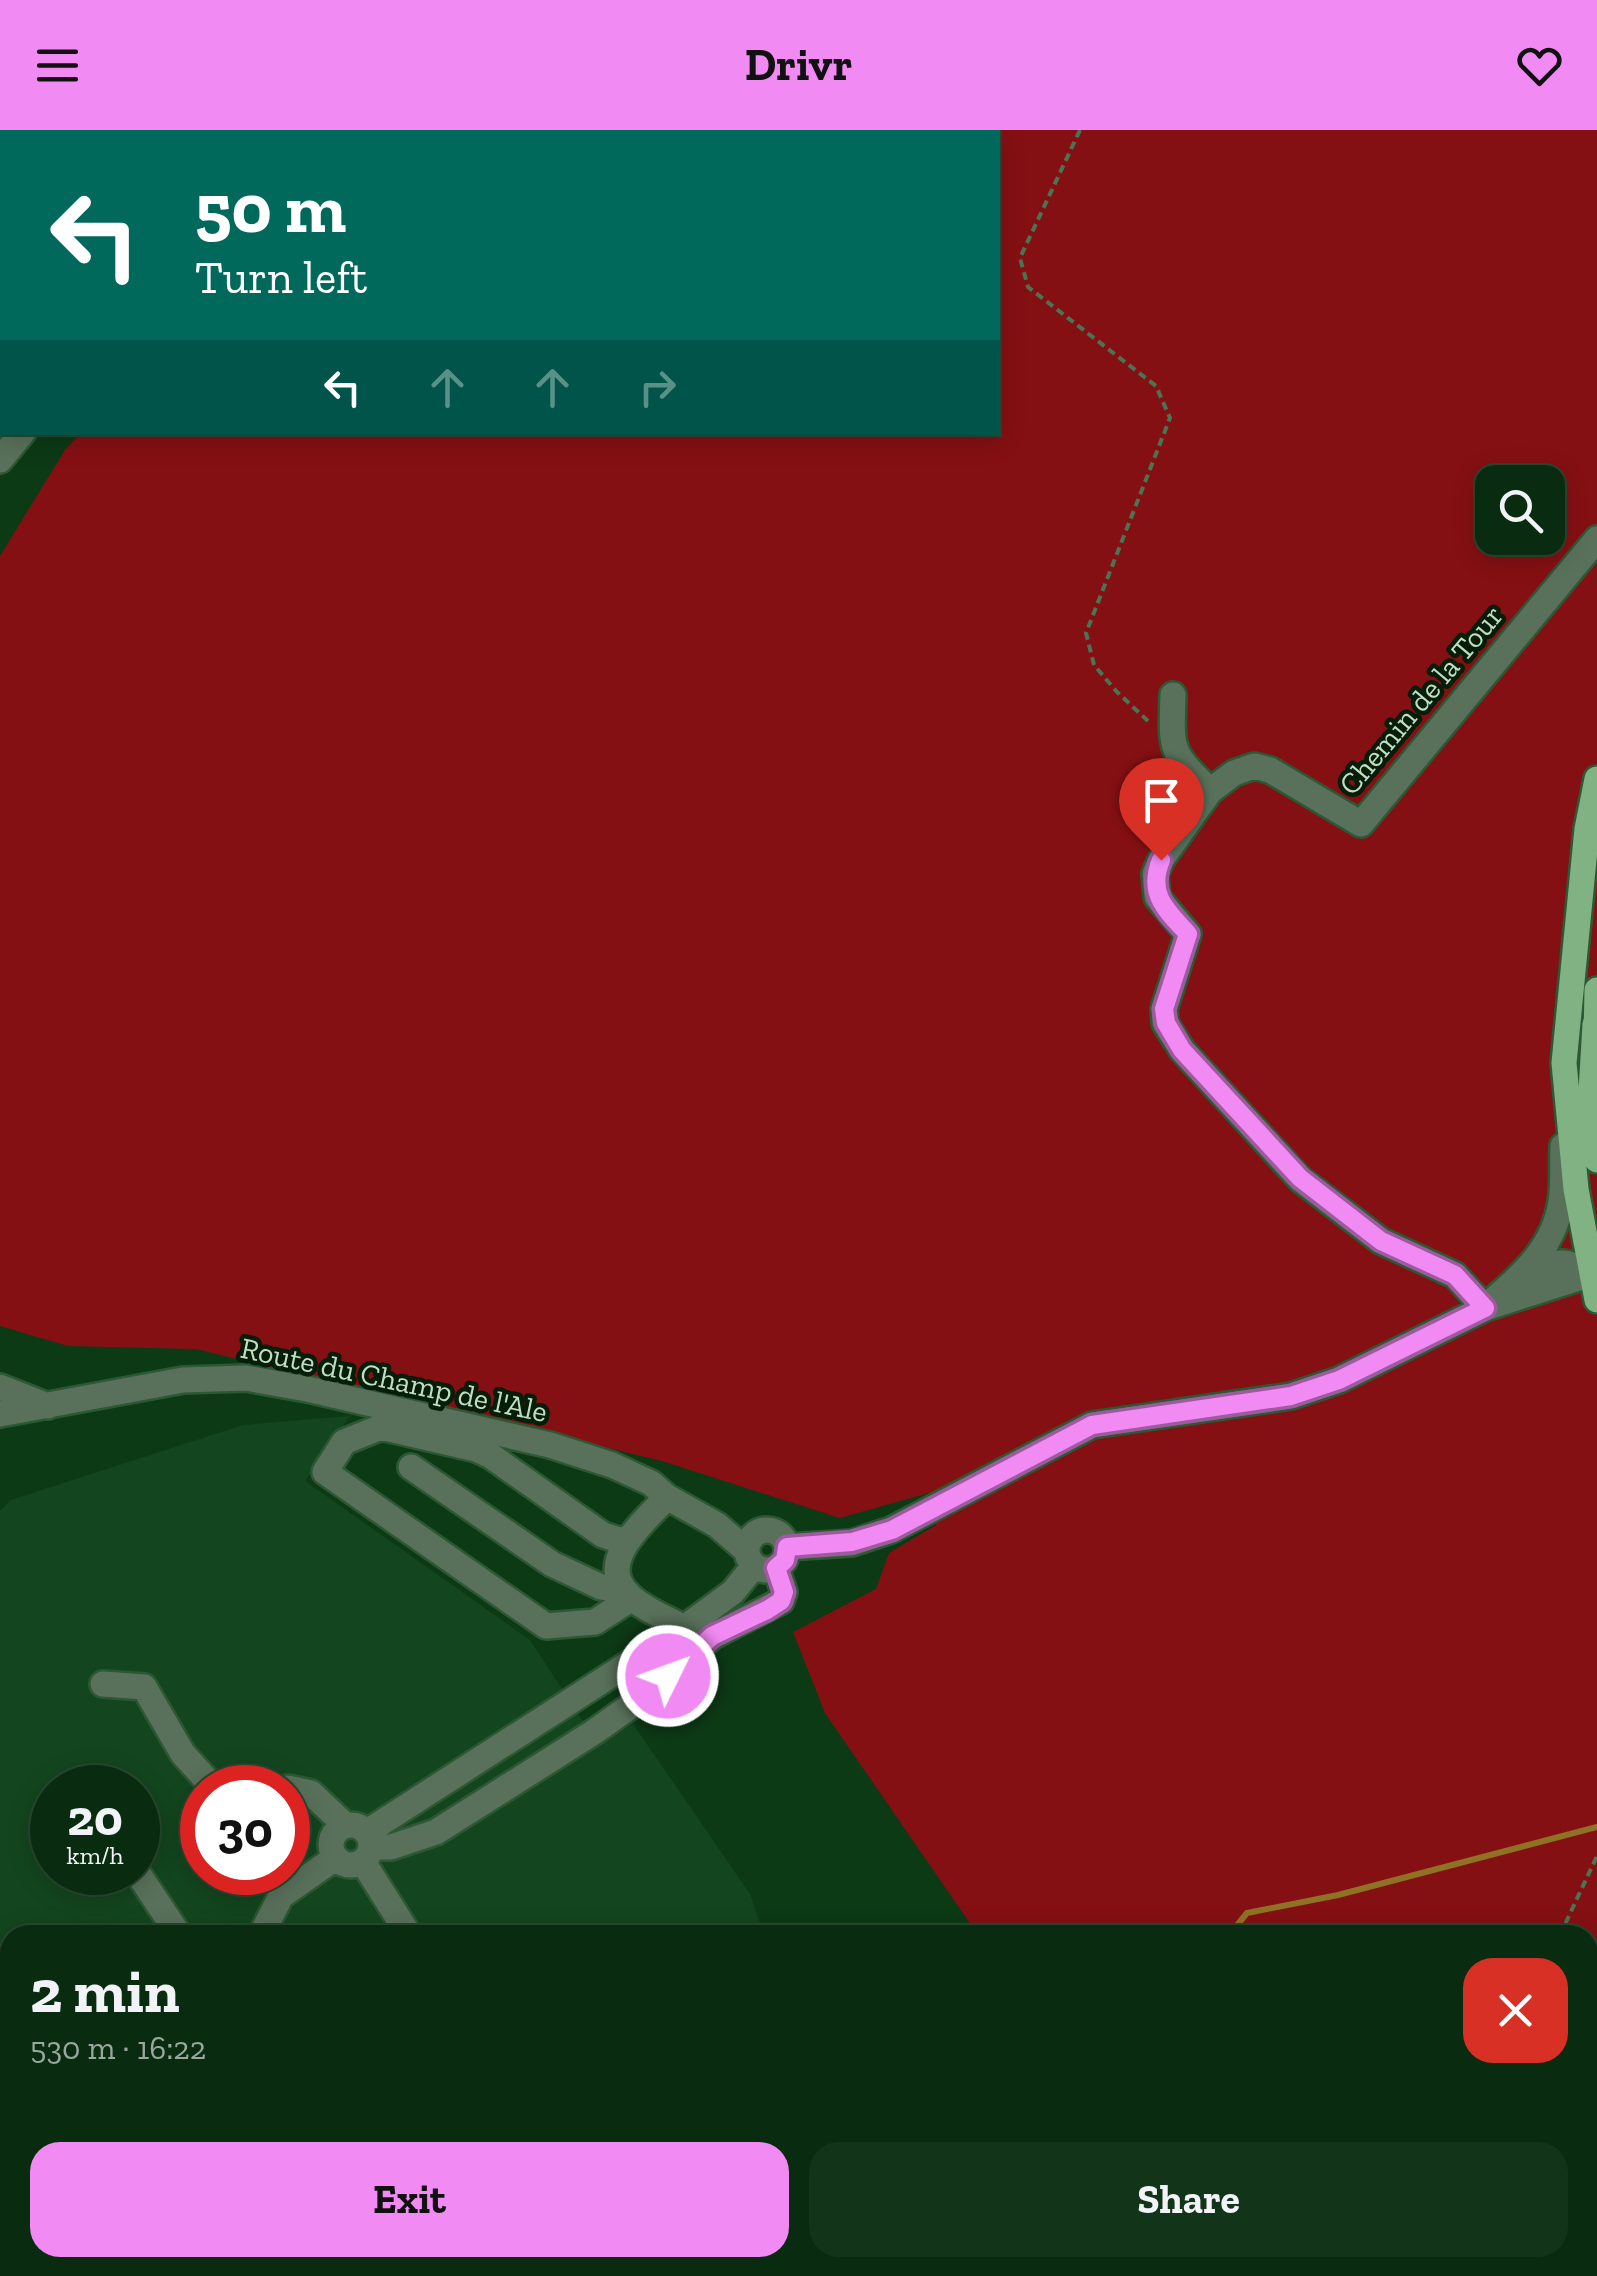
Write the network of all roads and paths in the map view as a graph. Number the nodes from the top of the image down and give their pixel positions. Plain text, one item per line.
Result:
1 (1080, 130) edge
2 (21, 435) edge
3 (0, 460) edge
4 (1597, 539) edge
5 (1173, 695) dead end
6 (1172, 743) junction
7 (1597, 780) edge
8 (1210, 791) junction
9 (1597, 990) edge
10 (1595, 1024) edge
11 (1597, 1057) edge
12 (1564, 1063) junction
13 (1597, 1160) edge
14 (1527, 1271) junction
15 (1596, 1278) edge
16 (1485, 1308) junction
17 (0, 1387) edge
18 (48, 1406) junction
19 (0, 1414) edge
20 (412, 1468) dead end
21 (659, 1490) junction
22 (628, 1540) junction
23 (765, 1552) junction
24 (628, 1594) junction
25 (684, 1628) junction
26 (103, 1684) dead end
27 (194, 1765) edge
28 (310, 1793) edge
29 (362, 1841) junction
30 (1597, 1856) edge
31 (152, 1895) edge
32 (172, 1925) edge
33 (266, 1925) edge
34 (403, 1925) edge
35 (1565, 1925) edge

1 - 6 path
2 - 3 street
4 - 8 street, Chemin de la Tour
5 - 6 street
6 - 8 street
7 - 12 main road
8 - 16 street, Chemin de la Tour
9 - 10 main road
10 - 11 main road
10 - 13 main road
12 - 14 street
12 - 15 main road
14 - 15 street
14 - 16 street
15 - 16 street
16 - 23 street
17 - 18 street
18 - 19 street, Route du Champ de l'Ale
18 - 21 street, Route du Champ de l'Ale
20 - 24 street
21 - 22 street
21 - 23 street, Route du Champ de l'Ale
22 - 24 street
22 - 24 street
23 - 25 street
23 - 29 street
24 - 25 street
25 - 29 street
26 - 27 street
28 - 29 street
29 - 33 street
29 - 34 street
30 - 35 path
31 - 32 street

